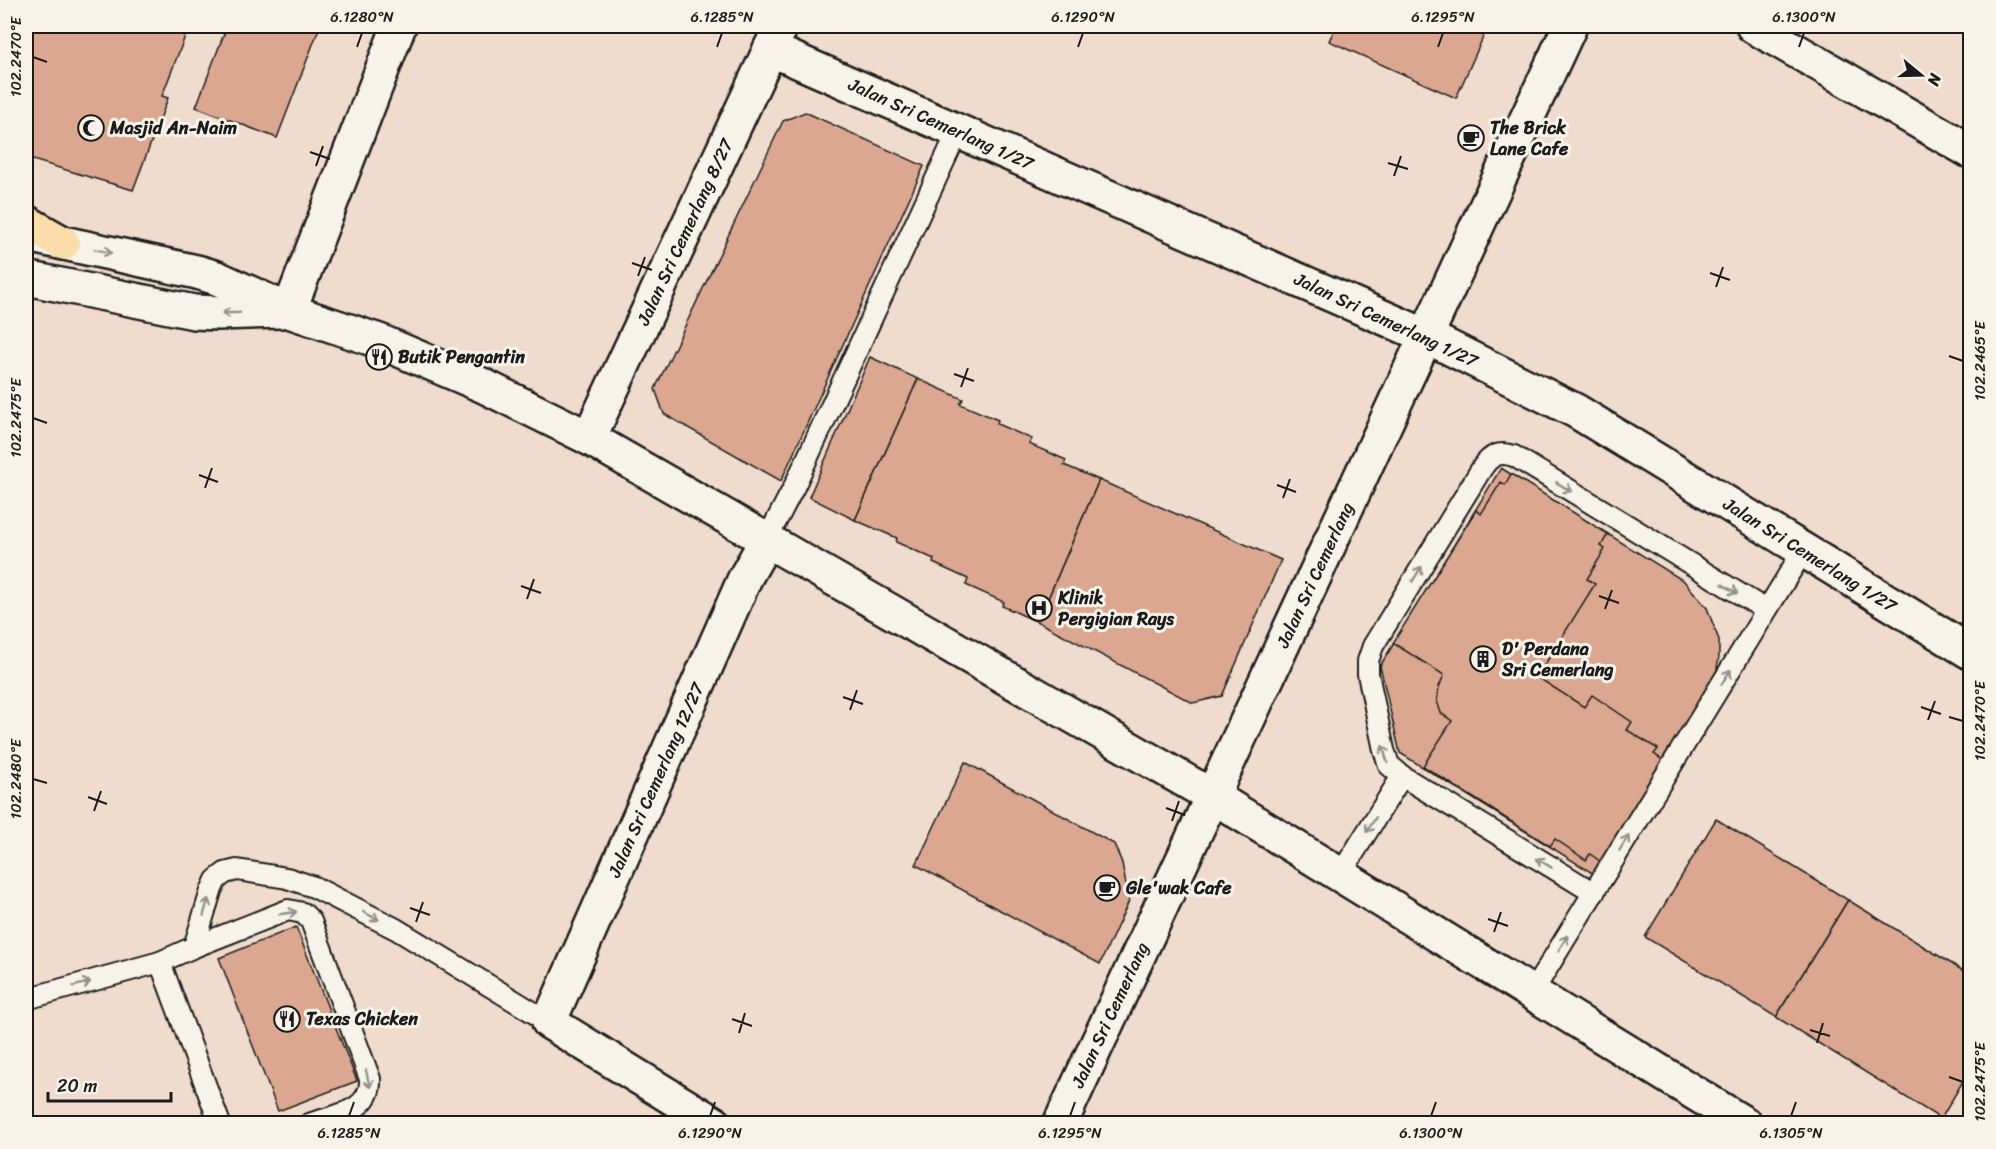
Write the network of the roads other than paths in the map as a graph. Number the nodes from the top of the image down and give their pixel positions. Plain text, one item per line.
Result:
1 (399, 26) edge
2 (1570, 26) edge
3 (1753, 26) edge
4 (776, 37) edge
5 (958, 131) junction
6 (1971, 151) edge
7 (26, 222) edge
8 (26, 234) edge
9 (63, 243) junction
10 (26, 278) edge
11 (289, 311) junction
12 (1426, 336) junction
13 (589, 438) junction
14 (767, 539) junction
15 (1803, 551) junction
16 (1766, 610) junction
17 (1971, 652) edge
18 (1402, 776) junction
19 (1212, 796) junction
20 (1340, 875) junction
21 (1594, 893) junction
22 (194, 947) junction
23 (160, 962) junction
24 (1532, 993) junction
25 (26, 999) edge
26 (549, 1022) junction
27 (220, 1124) edge
28 (309, 1124) edge
29 (715, 1124) edge
30 (1060, 1124) edge
31 (1745, 1124) edge

1 - 11 street
2 - 12 street, Jalan Sri Cemerlang
3 - 6 street
4 - 5 street, Jalan Sri Cemerlang 1/27
4 - 13 street, Jalan Sri Cemerlang 8/27
5 - 12 street, Jalan Sri Cemerlang 1/27
5 - 14 lane
7 - 9 main road
8 - 9 street
9 -> 11 street
11 -> 10 street
11 - 13 street
12 - 15 street, Jalan Sri Cemerlang 1/27
12 - 19 street, Jalan Sri Cemerlang
13 - 14 street
14 - 19 street
14 - 26 street, Jalan Sri Cemerlang 12/27
15 - 16 lane
15 - 17 street, Jalan Sri Cemerlang 1/27
18 -> 16 lane
21 -> 16 lane
18 -> 20 lane
21 -> 18 lane
19 - 20 street
19 - 30 street, Jalan Sri Cemerlang
20 - 24 street
24 -> 21 lane
22 - 23 lane
22 -> 26 lane
22 -> 28 lane
25 -> 23 lane
23 - 27 lane
24 - 31 street
26 - 29 street

